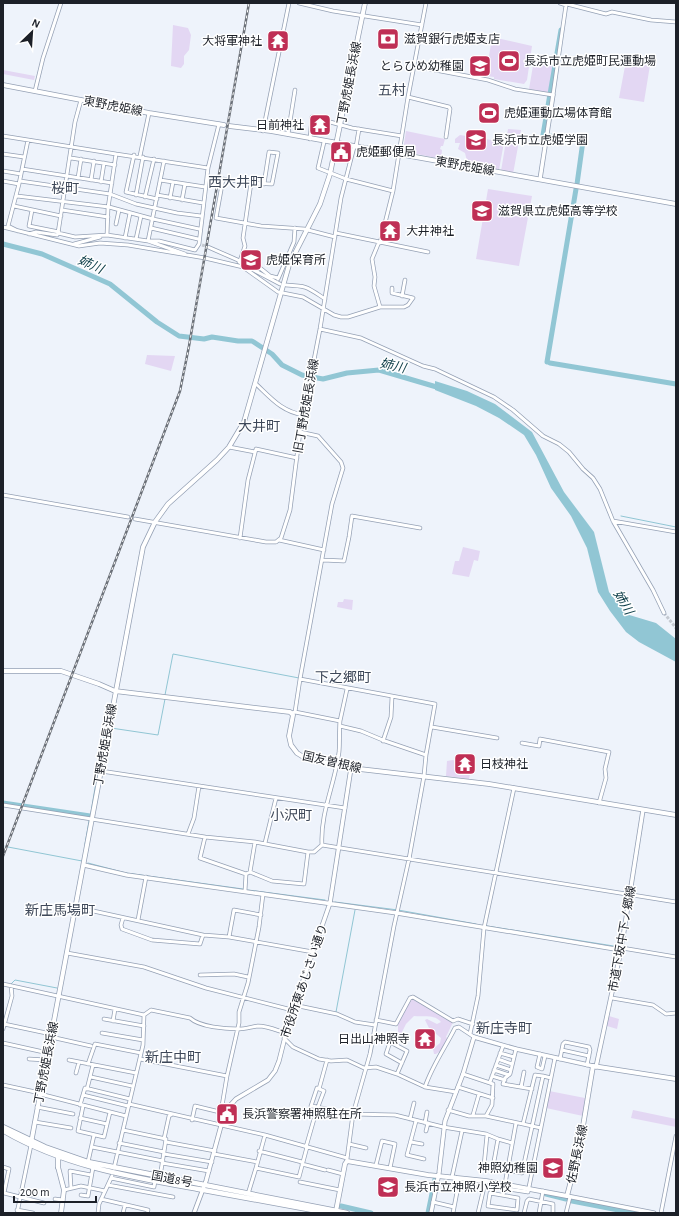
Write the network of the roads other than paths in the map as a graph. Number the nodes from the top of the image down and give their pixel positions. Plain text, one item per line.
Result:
1 (61, 3) edge
2 (289, 3) edge
3 (299, 3) edge
4 (365, 3) edge
5 (426, 3) edge
6 (561, 3) edge
7 (567, 4) edge
8 (362, 15) junction
9 (676, 22) edge
10 (422, 25) junction
11 (414, 66) junction
12 (3, 85) edge
13 (295, 90) dead end
14 (35, 91) junction
15 (551, 95) junction
16 (408, 97) junction
17 (80, 100) junction
18 (148, 113) junction
19 (219, 124) junction
20 (341, 124) junction
21 (359, 129) junction
22 (263, 131) junction
23 (288, 134) junction
24 (3, 136) edge
25 (402, 136) junction
26 (446, 137) dead end
27 (310, 139) junction
28 (28, 140) junction
29 (324, 142) junction
30 (337, 144) junction
31 (72, 147) junction
32 (355, 147) junction
33 (3, 154) edge
34 (116, 154) junction
35 (398, 154) junction
36 (134, 155) junction
37 (24, 157) junction
38 (142, 157) junction
39 (70, 158) junction
40 (81, 159) junction
41 (154, 159) junction
42 (94, 161) junction
43 (164, 161) junction
44 (104, 163) junction
45 (115, 165) junction
46 (208, 168) junction
47 (22, 169) junction
48 (3, 171) edge
49 (21, 174) junction
50 (330, 174) junction
51 (68, 176) junction
52 (78, 178) junction
53 (346, 179) junction
54 (540, 179) junction
55 (91, 180) junction
56 (160, 180) junction
57 (3, 181) edge
58 (19, 182) junction
59 (101, 182) junction
60 (173, 182) junction
61 (112, 183) junction
62 (185, 184) junction
63 (251, 184) junction
64 (264, 184) junction
65 (205, 187) junction
66 (65, 188) junction
67 (393, 192) junction
68 (110, 194) junction
69 (136, 195) junction
70 (17, 196) junction
71 (145, 197) junction
72 (157, 197) junction
73 (170, 198) junction
74 (182, 200) junction
75 (63, 202) junction
76 (203, 203) junction
77 (676, 204) edge
78 (14, 206) junction
79 (109, 207) junction
80 (155, 208) junction
81 (32, 210) junction
82 (62, 210) junction
83 (119, 210) junction
84 (130, 213) junction
85 (61, 216) junction
86 (141, 216) junction
87 (201, 216) junction
88 (108, 217) junction
89 (153, 219) junction
90 (116, 224) dead end
91 (246, 224) junction
92 (3, 227) edge
93 (151, 228) junction
94 (295, 228) junction
95 (200, 229) junction
96 (306, 230) junction
97 (21, 232) junction
98 (58, 233) junction
99 (336, 233) junction
100 (28, 234) junction
101 (107, 235) junction
102 (335, 237) junction
103 (124, 238) junction
104 (136, 239) junction
105 (198, 239) junction
106 (148, 241) junction
107 (380, 242) junction
108 (74, 244) junction
109 (208, 247) tunnel mouth
110 (428, 252) dead end
111 (190, 256) junction
112 (240, 261) junction
113 (256, 270) junction
114 (252, 273) junction
115 (278, 278) junction
116 (405, 280) dead end
117 (286, 285) dead end
118 (392, 288) dead end
119 (281, 294) junction
120 (402, 296) junction
121 (325, 299) junction
122 (380, 307) junction
123 (324, 310) junction
124 (320, 329) junction
125 (256, 382) junction
126 (304, 415) junction
127 (300, 432) junction
128 (229, 447) junction
129 (255, 452) junction
130 (297, 458) junction
131 (3, 495) edge
132 (128, 517) dead end
133 (135, 519) dead end
134 (612, 521) junction
135 (155, 522) junction
136 (420, 528) dead end
137 (676, 532) edge
138 (240, 538) junction
139 (279, 540) junction
140 (324, 550) junction
141 (323, 560) junction
142 (664, 613) tunnel mouth
143 (3, 671) edge
144 (300, 679) junction
145 (347, 688) junction
146 (115, 691) junction
147 (392, 697) junction
148 (293, 713) junction
149 (340, 721) junction
150 (340, 726) junction
151 (432, 727) junction
152 (497, 738) dead end
153 (383, 740) junction
154 (522, 743) dead end
155 (426, 755) junction
156 (336, 764) junction
157 (351, 768) junction
158 (101, 771) junction
159 (424, 776) junction
160 (199, 786) junction
161 (514, 788) junction
162 (276, 798) junction
163 (599, 803) junction
164 (3, 805) edge
165 (326, 805) junction
166 (345, 808) junction
167 (643, 810) junction
168 (676, 815) edge
169 (92, 820) junction
170 (188, 834) junction
171 (205, 837) junction
172 (255, 842) junction
173 (265, 844) junction
174 (322, 845) junction
175 (339, 848) junction
176 (308, 852) junction
177 (409, 859) junction
178 (84, 865) junction
179 (496, 872) junction
180 (248, 873) junction
181 (146, 877) junction
182 (245, 891) junction
183 (263, 894) junction
184 (630, 894) junction
185 (676, 902) edge
186 (330, 903) junction
187 (76, 907) junction
188 (397, 912) junction
189 (261, 915) junction
190 (123, 918) junction
191 (138, 920) junction
192 (485, 927) junction
193 (203, 935) junction
194 (229, 937) junction
195 (256, 942) junction
196 (622, 948) junction
197 (313, 952) junction
198 (67, 953) junction
199 (676, 957) edge
200 (200, 975) dead end
201 (248, 977) junction
202 (3, 984) edge
203 (11, 986) junction
204 (58, 996) junction
205 (243, 997) junction
206 (612, 998) junction
207 (294, 1005) junction
208 (115, 1010) junction
209 (292, 1010) junction
210 (676, 1013) edge
211 (144, 1015) junction
212 (104, 1019) dead end
213 (376, 1020) junction
214 (113, 1021) junction
215 (4, 1024) junction
216 (473, 1024) junction
217 (375, 1025) junction
218 (144, 1026) junction
219 (3, 1029) edge
220 (238, 1029) junction
221 (102, 1033) dead end
222 (285, 1033) junction
223 (470, 1034) junction
224 (51, 1036) junction
225 (474, 1037) junction
226 (284, 1038) junction
227 (143, 1040) junction
228 (3, 1043) edge
229 (92, 1046) dead end
230 (503, 1046) junction
231 (516, 1049) junction
232 (562, 1050) junction
233 (48, 1053) junction
234 (141, 1053) junction
235 (500, 1053) junction
236 (540, 1054) junction
237 (545, 1056) junction
238 (589, 1056) junction
239 (514, 1057) junction
240 (555, 1058) junction
241 (29, 1059) dead end
242 (498, 1059) junction
243 (560, 1059) junction
244 (46, 1060) junction
245 (69, 1060) dead end
246 (140, 1060) junction
247 (327, 1060) junction
248 (79, 1062) junction
249 (402, 1063) junction
250 (88, 1064) junction
251 (512, 1064) junction
252 (92, 1065) junction
253 (496, 1065) junction
254 (587, 1065) junction
255 (595, 1066) junction
256 (367, 1067) junction
257 (494, 1070) junction
258 (511, 1070) junction
259 (524, 1072) dead end
260 (76, 1073) dead end
261 (136, 1073) junction
262 (397, 1074) junction
263 (463, 1074) junction
264 (508, 1075) junction
265 (227, 1076) junction
266 (492, 1076) junction
267 (543, 1076) junction
268 (91, 1077) junction
269 (551, 1078) junction
270 (676, 1079) edge
271 (504, 1080) junction
272 (490, 1082) junction
273 (3, 1085) edge
274 (132, 1086) junction
275 (425, 1087) junction
276 (458, 1087) junction
277 (521, 1087) junction
278 (87, 1088) junction
279 (319, 1089) junction
280 (532, 1089) junction
281 (456, 1092) junction
282 (40, 1094) junction
283 (479, 1094) junction
284 (83, 1095) junction
285 (493, 1098) junction
286 (130, 1099) junction
287 (414, 1103) dead end
288 (81, 1105) junction
289 (128, 1105) junction
290 (37, 1107) junction
291 (318, 1107) junction
292 (448, 1110) junction
293 (110, 1112) junction
294 (225, 1112) junction
295 (427, 1112) dead end
296 (73, 1114) dead end
297 (354, 1114) junction
298 (171, 1115) junction
299 (474, 1115) junction
300 (126, 1116) junction
301 (486, 1116) junction
302 (80, 1118) junction
303 (410, 1119) junction
304 (192, 1120) junction
305 (416, 1121) junction
306 (35, 1122) junction
307 (426, 1123) junction
308 (516, 1123) junction
309 (107, 1124) junction
310 (523, 1124) junction
311 (221, 1126) junction
312 (531, 1126) junction
313 (443, 1127) junction
314 (71, 1128) dead end
315 (541, 1128) junction
316 (3, 1129) edge
317 (123, 1130) junction
318 (426, 1131) dead end
319 (462, 1131) junction
320 (94, 1135) junction
321 (265, 1135) junction
322 (487, 1135) junction
323 (676, 1136) edge
324 (498, 1139) junction
325 (165, 1140) junction
326 (411, 1142) junction
327 (512, 1142) junction
328 (31, 1143) junction
329 (119, 1143) junction
330 (349, 1144) junction
331 (422, 1144) dead end
332 (40, 1145) junction
333 (92, 1147) junction
334 (307, 1147) junction
335 (366, 1148) dead end
336 (259, 1151) junction
337 (117, 1152) junction
338 (164, 1153) junction
339 (214, 1153) junction
340 (57, 1157) junction
341 (67, 1158) junction
342 (347, 1159) junction
343 (424, 1159) dead end
344 (88, 1162) junction
345 (163, 1162) junction
346 (212, 1162) junction
347 (257, 1162) junction
348 (302, 1163) junction
349 (376, 1165) junction
350 (3, 1167) edge
351 (58, 1167) junction
352 (493, 1167) junction
353 (93, 1168) junction
354 (256, 1168) junction
355 (390, 1168) junction
356 (507, 1170) junction
357 (209, 1171) junction
358 (113, 1173) junction
359 (343, 1174) junction
360 (91, 1175) junction
361 (438, 1176) junction
362 (160, 1177) junction
363 (454, 1178) junction
364 (300, 1182) dead end
365 (485, 1183) junction
366 (108, 1185) junction
367 (504, 1186) junction
368 (89, 1187) junction
369 (71, 1188) junction
370 (204, 1188) junction
371 (64, 1190) junction
372 (340, 1190) junction
373 (528, 1190) junction
374 (105, 1191) junction
375 (543, 1191) junction
376 (21, 1192) junction
377 (457, 1192) dead end
378 (3, 1193) edge
379 (248, 1194) junction
380 (35, 1195) dead end
381 (81, 1195) dead end
382 (503, 1195) junction
383 (20, 1197) junction
384 (173, 1197) dead end
385 (569, 1197) junction
386 (3, 1198) edge
387 (55, 1199) dead end
388 (101, 1199) junction
389 (63, 1200) junction
390 (433, 1202) junction
391 (541, 1202) junction
392 (44, 1203) dead end
393 (480, 1204) junction
394 (125, 1205) junction
395 (488, 1206) junction
396 (454, 1207) junction
397 (17, 1211) edge
398 (336, 1212) edge
399 (33, 1213) edge
400 (61, 1213) edge
401 (98, 1213) edge
402 (123, 1213) edge
403 (147, 1213) edge
404 (194, 1213) edge
405 (329, 1213) edge
406 (347, 1213) edge
407 (430, 1213) edge
408 (453, 1213) edge
409 (478, 1213) edge
410 (524, 1213) edge
411 (538, 1213) edge
412 (553, 1213) edge
413 (566, 1213) edge
414 (654, 1213) edge
415 (661, 1213) edge

1 - 14 street
2 - 22 street
3 - 8 street
4 - 8 main road, 丁野虎姫長浜線
5 - 10 street
6 - 7 street
7 - 9 street
7 - 15 street
8 - 10 street
8 - 20 main road, 丁野虎姫長浜線
10 - 11 street
11 - 15 street
11 - 16 street
12 - 14 main road, 東野虎姫線
13 - 23 street
14 - 17 main road, 東野虎姫線
15 - 54 street
16 - 25 street
16 - 26 street
17 - 18 main road, 東野虎姫線
17 - 31 street
18 - 19 main road, 東野虎姫線
18 - 38 street
19 - 22 main road, 東野虎姫線
19 - 46 street
20 - 21 street
20 - 27 street
20 - 30 main road, 丁野虎姫長浜線
21 - 25 street
21 - 32 street, 旧丁野虎姫長浜線
22 - 23 main road, 東野虎姫線
23 - 27 main road, 東野虎姫線
24 - 28 street
25 - 35 street
27 - 29 main road, 東野虎姫線
28 - 31 street
28 - 37 street
29 - 30 main road, 東野虎姫線
29 - 50 street
30 - 32 main road, 東野虎姫線
30 - 50 main road, 丁野虎姫長浜線
31 - 34 street
31 - 39 street
32 - 35 main road, 東野虎姫線
32 - 53 street, 旧丁野虎姫長浜線
33 - 37 street
34 - 36 street
34 - 45 street
35 - 54 main road, 東野虎姫線
35 - 67 street
36 - 38 street
36 - 69 street
37 - 47 street
38 - 41 street
38 - 69 street
39 - 40 street
39 - 51 street
40 - 42 street
40 - 52 street
41 - 43 street
41 - 71 street
42 - 44 street
42 - 55 street
43 - 46 street
43 - 56 street
44 - 45 street
44 - 59 street
45 - 61 street
46 - 65 street
47 - 49 street
47 - 51 street
48 - 49 street
49 - 58 street
50 - 53 street
50 - 96 main road, 丁野虎姫長浜線
51 - 52 street
51 - 66 street
52 - 55 street
53 - 67 street
53 - 99 street, 旧丁野虎姫長浜線
54 - 77 main road, 東野虎姫線
55 - 59 street
56 - 60 street
56 - 72 street
57 - 58 street
58 - 66 street
58 - 70 street
59 - 61 street
60 - 62 street
60 - 73 street
61 - 68 street
62 - 65 street
62 - 74 street
63 - 64 street
63 - 91 street
63 - 91 street
64 - 64 street
65 - 76 street
66 - 68 street
66 - 75 street
67 - 107 street
68 - 79 street
68 - 80 street
69 - 71 street
70 - 75 street
70 - 78 street
71 - 72 street
72 - 73 street
72 - 80 street
73 - 74 street
74 - 76 street
75 - 79 street
75 - 82 street
76 - 87 street
78 - 81 street
78 - 97 street
79 - 83 street
79 - 88 street
80 - 87 street
80 - 89 street
81 - 85 street
81 - 98 street
82 - 85 street
82 - 88 street
83 - 84 street
83 - 90 street
84 - 86 street
84 - 103 street
85 - 98 street
86 - 89 street
86 - 104 street
87 - 95 street
88 - 101 street
89 - 93 street
89 - 95 street
91 - 94 street
91 - 112 street
92 - 97 street
93 - 105 street
93 - 106 street
94 - 96 street
94 - 115 street
95 - 105 street
96 - 102 street
96 - 119 main road, 丁野虎姫長浜線
97 - 100 street
98 - 100 street
98 - 101 street
99 - 102 street, 旧丁野虎姫長浜線
99 - 107 street
100 - 108 street
101 - 103 street
101 - 108 street
102 - 121 street, 旧丁野虎姫長浜線
103 - 104 street
104 - 106 street
105 - 106 street
106 - 111 street
107 - 110 street
107 - 122 street
108 - 111 street
109 - 112 street
111 - 114 street
112 - 113 street
112 - 115 street
113 - 114 street
113 - 115 street
114 - 119 street
116 - 120 street
117 - 121 street
118 - 120 street
119 - 123 street
119 - 125 main road, 丁野虎姫長浜線
120 - 122 street
121 - 123 street, 旧丁野虎姫長浜線
122 - 123 street
123 - 124 street, 旧丁野虎姫長浜線
124 - 126 street, 旧丁野虎姫長浜線
124 - 134 street
125 - 126 street
125 - 128 main road, 丁野虎姫長浜線
126 - 127 street, 旧丁野虎姫長浜線
127 - 130 street, 旧丁野虎姫長浜線
127 - 140 street
128 - 129 street
128 - 135 main road, 丁野虎姫長浜線
129 - 130 street
129 - 138 street
130 - 139 street, 旧丁野虎姫長浜線
131 - 132 street
133 - 135 street
134 - 137 street
134 - 142 street
135 - 138 street
135 - 146 main road, 丁野虎姫長浜線
136 - 141 street
138 - 139 street
139 - 140 street
140 - 141 street
141 - 144 street
143 - 146 main road
144 - 145 street
144 - 148 street
145 - 147 street
145 - 149 street
146 - 148 main road
146 - 158 main road, 丁野虎姫長浜線
147 - 151 street
147 - 153 street
148 - 149 street
148 - 156 main road, 国友曽根線
149 - 150 street
150 - 153 street
150 - 156 street
151 - 152 street
151 - 155 street
153 - 155 street
154 - 163 street
155 - 159 street
156 - 157 main road, 国友曽根線
156 - 165 street
157 - 159 main road, 国友曽根線
157 - 166 street, 市役所東あじさい通り
158 - 160 street
158 - 169 main road, 丁野虎姫長浜線
159 - 161 main road, 国友曽根線
159 - 177 street
160 - 162 street
160 - 170 street
161 - 163 main road, 国友曽根線
161 - 179 street
162 - 165 street
162 - 173 street
163 - 167 main road, 国友曽根線
164 - 169 street
165 - 166 street
165 - 174 street
166 - 175 street, 市役所東あじさい通り
167 - 168 main road, 国友曽根線
167 - 184 street, 市道下坂中下ノ郷線
169 - 170 street
169 - 178 main road, 丁野虎姫長浜線
170 - 171 street
171 - 172 street
171 - 180 street
172 - 173 street
172 - 180 street
173 - 176 street
174 - 175 street
174 - 176 street
175 - 177 street
175 - 186 street, 市役所東あじさい通り
176 - 180 street
177 - 179 street
177 - 188 street
178 - 181 street
178 - 187 main road, 丁野虎姫長浜線
179 - 184 street
179 - 192 street
180 - 182 street
181 - 182 street
181 - 191 street
182 - 183 street
183 - 186 street
183 - 189 street
184 - 185 street
184 - 196 street, 市道下坂中下ノ郷線
186 - 188 street
186 - 197 street, 市役所東あじさい通り
187 - 190 street
187 - 198 main road, 丁野虎姫長浜線
188 - 192 street
188 - 213 street
189 - 194 street
189 - 195 street
190 - 191 street
190 - 193 street
191 - 193 street
192 - 196 street
192 - 216 street
193 - 194 street
194 - 195 street
195 - 197 street
195 - 201 street
196 - 199 street
196 - 206 street, 市道下坂中下ノ郷線
197 - 207 street, 市役所東あじさい通り
198 - 204 main road, 丁野虎姫長浜線
198 - 205 street
200 - 201 street
201 - 205 street
202 - 203 street
203 - 204 street
203 - 215 street
204 - 208 street
204 - 224 main road, 丁野虎姫長浜線
205 - 209 street
205 - 220 street
206 - 210 street
206 - 255 street, 市道下坂中下ノ郷線
207 - 209 street, 市役所東あじさい通り
207 - 217 street
208 - 211 street
208 - 214 street
209 - 222 street, 市役所東あじさい通り
211 - 218 street
211 - 220 street
212 - 214 street
213 - 216 street
213 - 217 street
214 - 218 street
215 - 219 street
215 - 224 street
216 - 223 street
217 - 256 street
218 - 227 street
220 - 222 street
220 - 265 street
221 - 227 street
222 - 226 street, 市役所東あじさい通り
223 - 225 street
223 - 275 street
224 - 229 street
224 - 233 main road, 丁野虎姫長浜線
225 - 230 street
225 - 263 street
226 - 247 street
226 - 294 street, 市役所東あじさい通り
227 - 234 street
228 - 233 street
230 - 231 street
230 - 235 street
231 - 236 street
231 - 239 street
232 - 238 street
232 - 238 street
232 - 243 street
233 - 244 main road, 丁野虎姫長浜線
234 - 246 street
234 - 250 street
235 - 239 street
235 - 242 street
236 - 237 street
236 - 237 street
237 - 240 street
238 - 254 street
239 - 251 street
240 - 243 street
240 - 269 street
241 - 244 street
242 - 251 street
242 - 253 street
243 - 254 street
244 - 282 main road, 丁野虎姫長浜線
245 - 248 street
246 - 261 street
246 - 265 street
247 - 256 street
247 - 279 street
248 - 250 street
248 - 260 street
249 - 249 street
249 - 262 street
250 - 252 street
251 - 258 street
252 - 261 street
252 - 268 street
253 - 257 street
253 - 258 street
254 - 255 street
255 - 270 main road
255 - 385 main road, 佐野長浜線
256 - 262 street
256 - 297 street
257 - 264 street
257 - 266 street
258 - 264 street
259 - 277 street
261 - 274 street
262 - 275 street
263 - 272 street
263 - 276 street
264 - 271 street
265 - 294 street
266 - 271 street
266 - 272 street
267 - 269 street
267 - 280 street
267 - 312 street
268 - 274 street
268 - 278 street
269 - 315 street
271 - 277 street
272 - 285 street
273 - 282 street
274 - 286 street
275 - 281 street
276 - 281 street
276 - 283 street
277 - 280 street
278 - 284 street
278 - 286 street
279 - 291 street
279 - 291 street
280 - 310 street
281 - 292 street
282 - 288 street
282 - 290 main road, 丁野虎姫長浜線
283 - 285 street
283 - 299 street
284 - 288 street
284 - 289 street
285 - 301 street
286 - 289 street
287 - 303 street
288 - 293 street
288 - 302 street
289 - 298 street
289 - 300 street
290 - 296 street
290 - 306 main road, 丁野虎姫長浜線
291 - 297 street
291 - 334 street
292 - 299 street
292 - 313 street
293 - 300 street
293 - 309 street
294 - 304 street
294 - 311 street
295 - 307 street
297 - 303 street
297 - 330 street
298 - 304 street
298 - 325 street
299 - 301 street
300 - 317 street
301 - 308 street
302 - 309 street
302 - 320 street
303 - 305 street
304 - 311 street
305 - 307 street
305 - 326 street
306 - 314 street
306 - 328 main road, 丁野虎姫長浜線
307 - 313 street
307 - 318 street
308 - 310 street
308 - 327 street
309 - 320 street
310 - 312 street
311 - 321 street
311 - 339 street
312 - 315 street
312 - 356 street
313 - 319 street
313 - 361 street
315 - 373 street
316 - 328 highway, 国道8号
317 - 325 street
317 - 329 street
319 - 322 street
319 - 363 street
320 - 333 street
321 - 334 street
321 - 336 street
322 - 324 street
322 - 352 street
323 - 415 street
324 - 327 street
324 - 352 street
325 - 338 street
325 - 339 street
326 - 331 street
326 - 343 street
327 - 356 street
328 - 332 highway, 国道8号
328 - 340 highway, 国道8号
328 - 376 street
329 - 337 street
329 - 338 street
330 - 335 street
330 - 342 street
332 - 340 highway
332 - 341 highway, 国道8号
333 - 337 street
333 - 344 street
334 - 342 street
334 - 348 street
336 - 347 street
336 - 348 street
337 - 345 street
337 - 358 street
338 - 345 street
338 - 346 street
339 - 346 street
339 - 347 street
340 - 341 highway, 国道8号
340 - 351 highway
341 - 344 highway, 国道8号
341 - 351 highway
341 - 353 highway, 国道8号
342 - 349 main road, 佐野長浜線
342 - 359 main road
344 - 358 highway, 国道8号
345 - 357 street
345 - 362 street
346 - 357 street
347 - 354 street
348 - 354 street
348 - 359 street
349 - 355 main road, 佐野長浜線
349 - 355 street
350 - 378 street
351 - 371 main road
352 - 356 street
353 - 358 highway, 国道8号
353 - 360 street
354 - 379 street
355 - 361 main road, 佐野長浜線
356 - 367 street
357 - 370 street
358 - 362 highway, 国道8号
358 - 366 street
358 - 370 highway, 国道8号
359 - 372 main road
360 - 368 street
360 - 369 street
361 - 363 main road, 佐野長浜線
361 - 390 street
362 - 370 highway, 国道8号
363 - 365 main road, 佐野長浜線
364 - 372 street
365 - 367 main road, 佐野長浜線
365 - 393 street
366 - 374 street
366 - 384 street
367 - 373 main road, 佐野長浜線
367 - 382 street
368 - 369 street
368 - 374 street
368 - 381 street
369 - 371 street
370 - 379 highway, 国道8号
370 - 404 street
370 - 405 highway, 国道8号
371 - 389 main road
372 - 398 main road
373 - 375 main road, 佐野長浜線
374 - 388 street
375 - 385 main road, 佐野長浜線
375 - 391 street
376 - 380 street
376 - 383 street
377 - 396 street
378 - 383 street
378 - 386 street
379 - 398 highway, 国道8号
382 - 395 street
382 - 395 street
383 - 392 street
383 - 397 street
385 - 413 street
385 - 414 street
387 - 389 street
388 - 394 street
388 - 401 street
389 - 400 main road
390 - 396 street
390 - 407 street
391 - 410 street
391 - 411 street
391 - 412 street
393 - 395 street
393 - 409 street
394 - 402 street
394 - 403 street
396 - 408 street
397 - 399 street
398 - 406 highway, 国道8号

